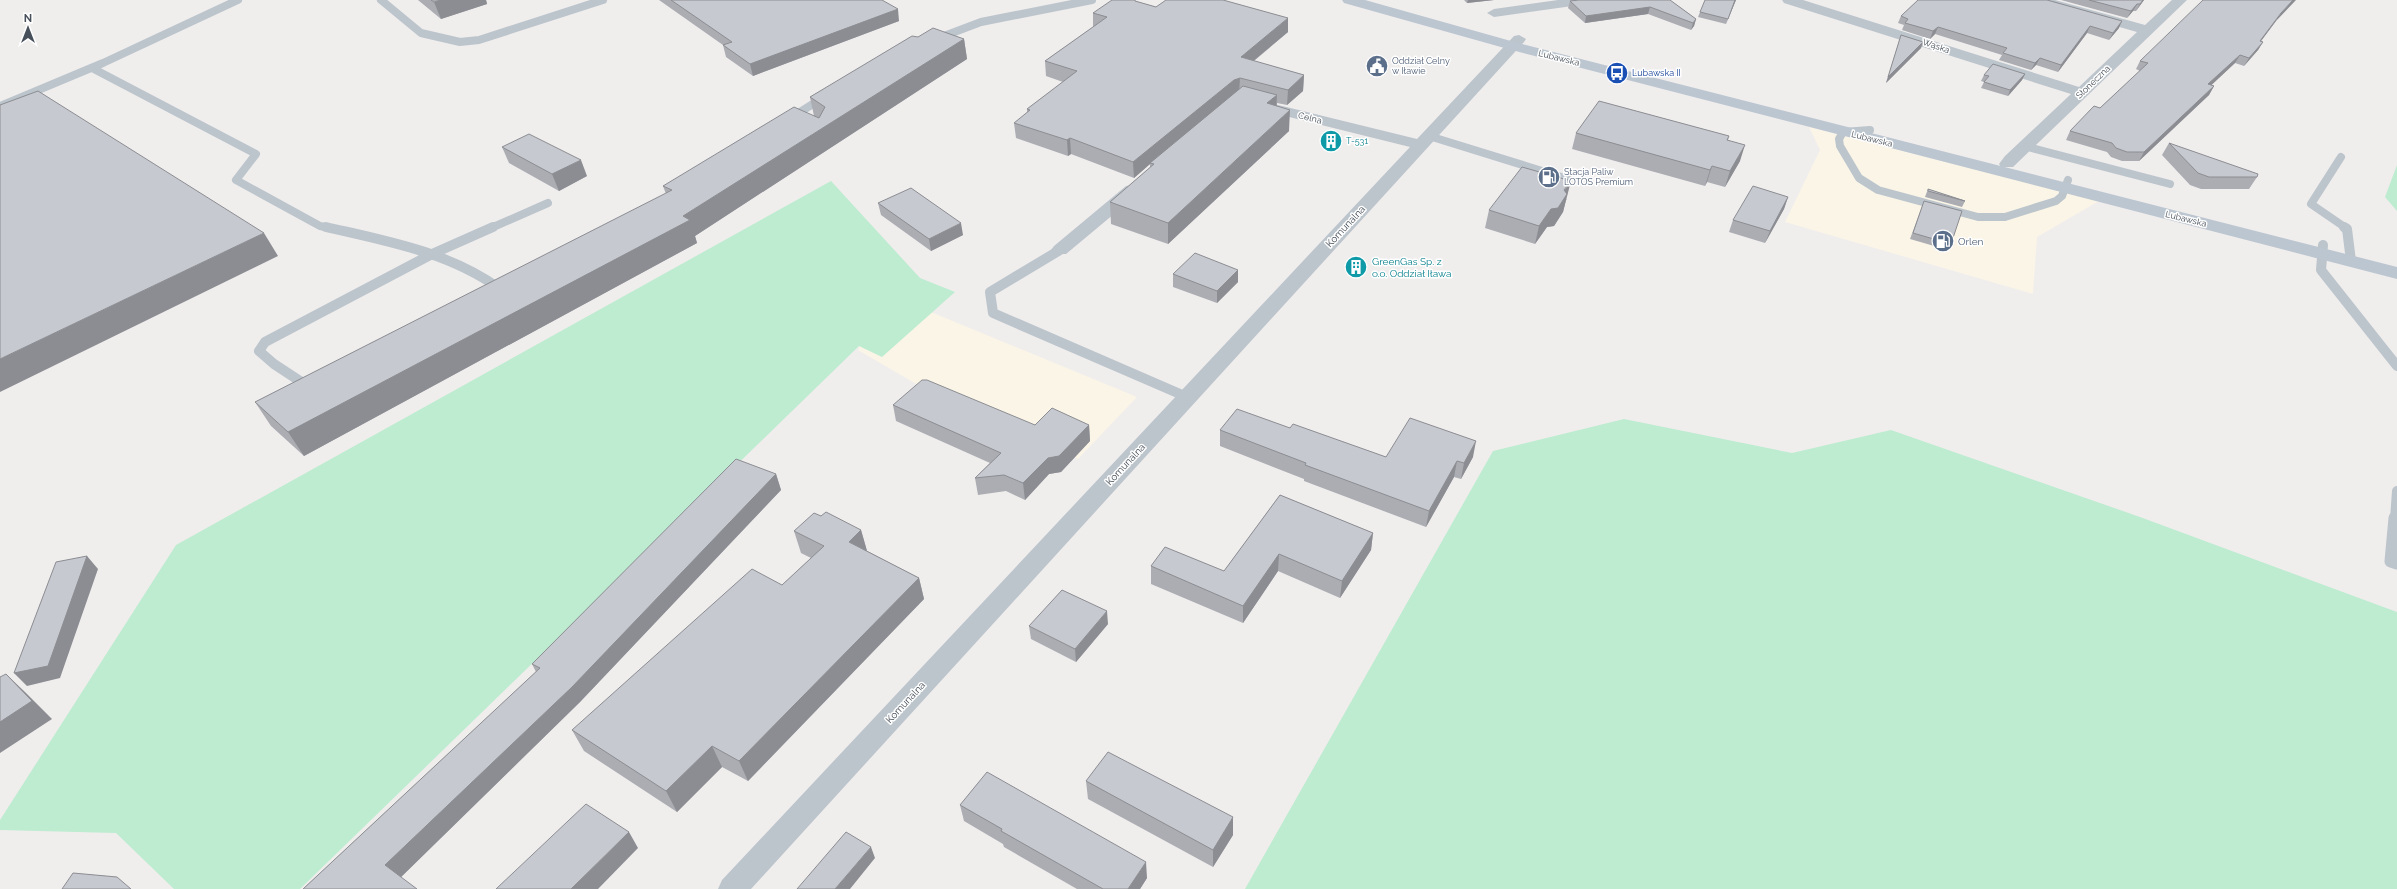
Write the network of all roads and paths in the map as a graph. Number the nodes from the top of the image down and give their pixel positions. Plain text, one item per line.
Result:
1 (238, 0) edge
2 (381, 0) edge
3 (603, 0) edge
4 (1092, 0) edge
5 (1349, 0) edge
6 (1367, 0) edge
7 (1587, 0) edge
8 (1789, 0) edge
9 (2040, 0) edge
10 (2180, 0) edge
11 (1494, 13) dead end
12 (2145, 30) junction
13 (929, 41) edge
14 (1516, 43) junction
15 (92, 68) junction
16 (832, 91) edge
17 (2082, 93) junction
18 (1246, 102) edge
19 (0, 106) edge
20 (779, 125) edge
21 (1870, 130) junction
22 (1843, 132) junction
23 (1425, 141) junction
24 (2024, 146) junction
25 (2341, 157) dead end
26 (2007, 164) junction
27 (1979, 166) junction
28 (1568, 179) edge
29 (1143, 180) edge
30 (2067, 184) junction
31 (2170, 184) dead end
32 (548, 203) dead end
33 (2322, 249) junction
34 (1060, 250) joint
35 (432, 254) junction
36 (2351, 256) junction
37 (2397, 264) edge
38 (2397, 273) edge
39 (500, 289) edge
40 (2397, 366) edge
41 (321, 381) edge
42 (1187, 398) junction
43 (2397, 491) edge
44 (2397, 564) edge
45 (732, 889) edge

1 - 15 lane
2 - 3 lane
4 - 13 lane
5 - 14 main road, Lubawska
6 - 14 main road, Lubawska
7 - 11 street
8 - 17 street, Wąska
9 - 12 street
10 - 12 street, Słoneczna
12 - 17 street, Słoneczna
14 - 21 main road, Lubawska
14 - 22 main road, Lubawska
14 - 23 street, Komunalna
15 - 19 lane
15 - 35 lane
16 - 20 lane
17 - 24 street, Słoneczna
18 - 23 street, Celna
21 - 22 lane
21 - 26 main road, Lubawska
22 - 27 main road, Lubawska
22 - 30 lane
23 - 28 lane
23 - 42 street, Komunalna
24 - 26 street, Słoneczna
24 - 31 lane
25 - 36 lane
26 - 27 main road
26 - 30 main road, Lubawska
27 - 30 main road, Lubawska
29 - 34 street
30 - 33 main road, Lubawska
32 - 35 lane
33 - 36 main road, Lubawska
33 - 40 lane
34 - 42 lane
35 - 39 lane
35 - 41 lane
36 - 37 main road, Lubawska
36 - 38 main road, Lubawska
42 - 45 street, Komunalna
43 - 44 lane

